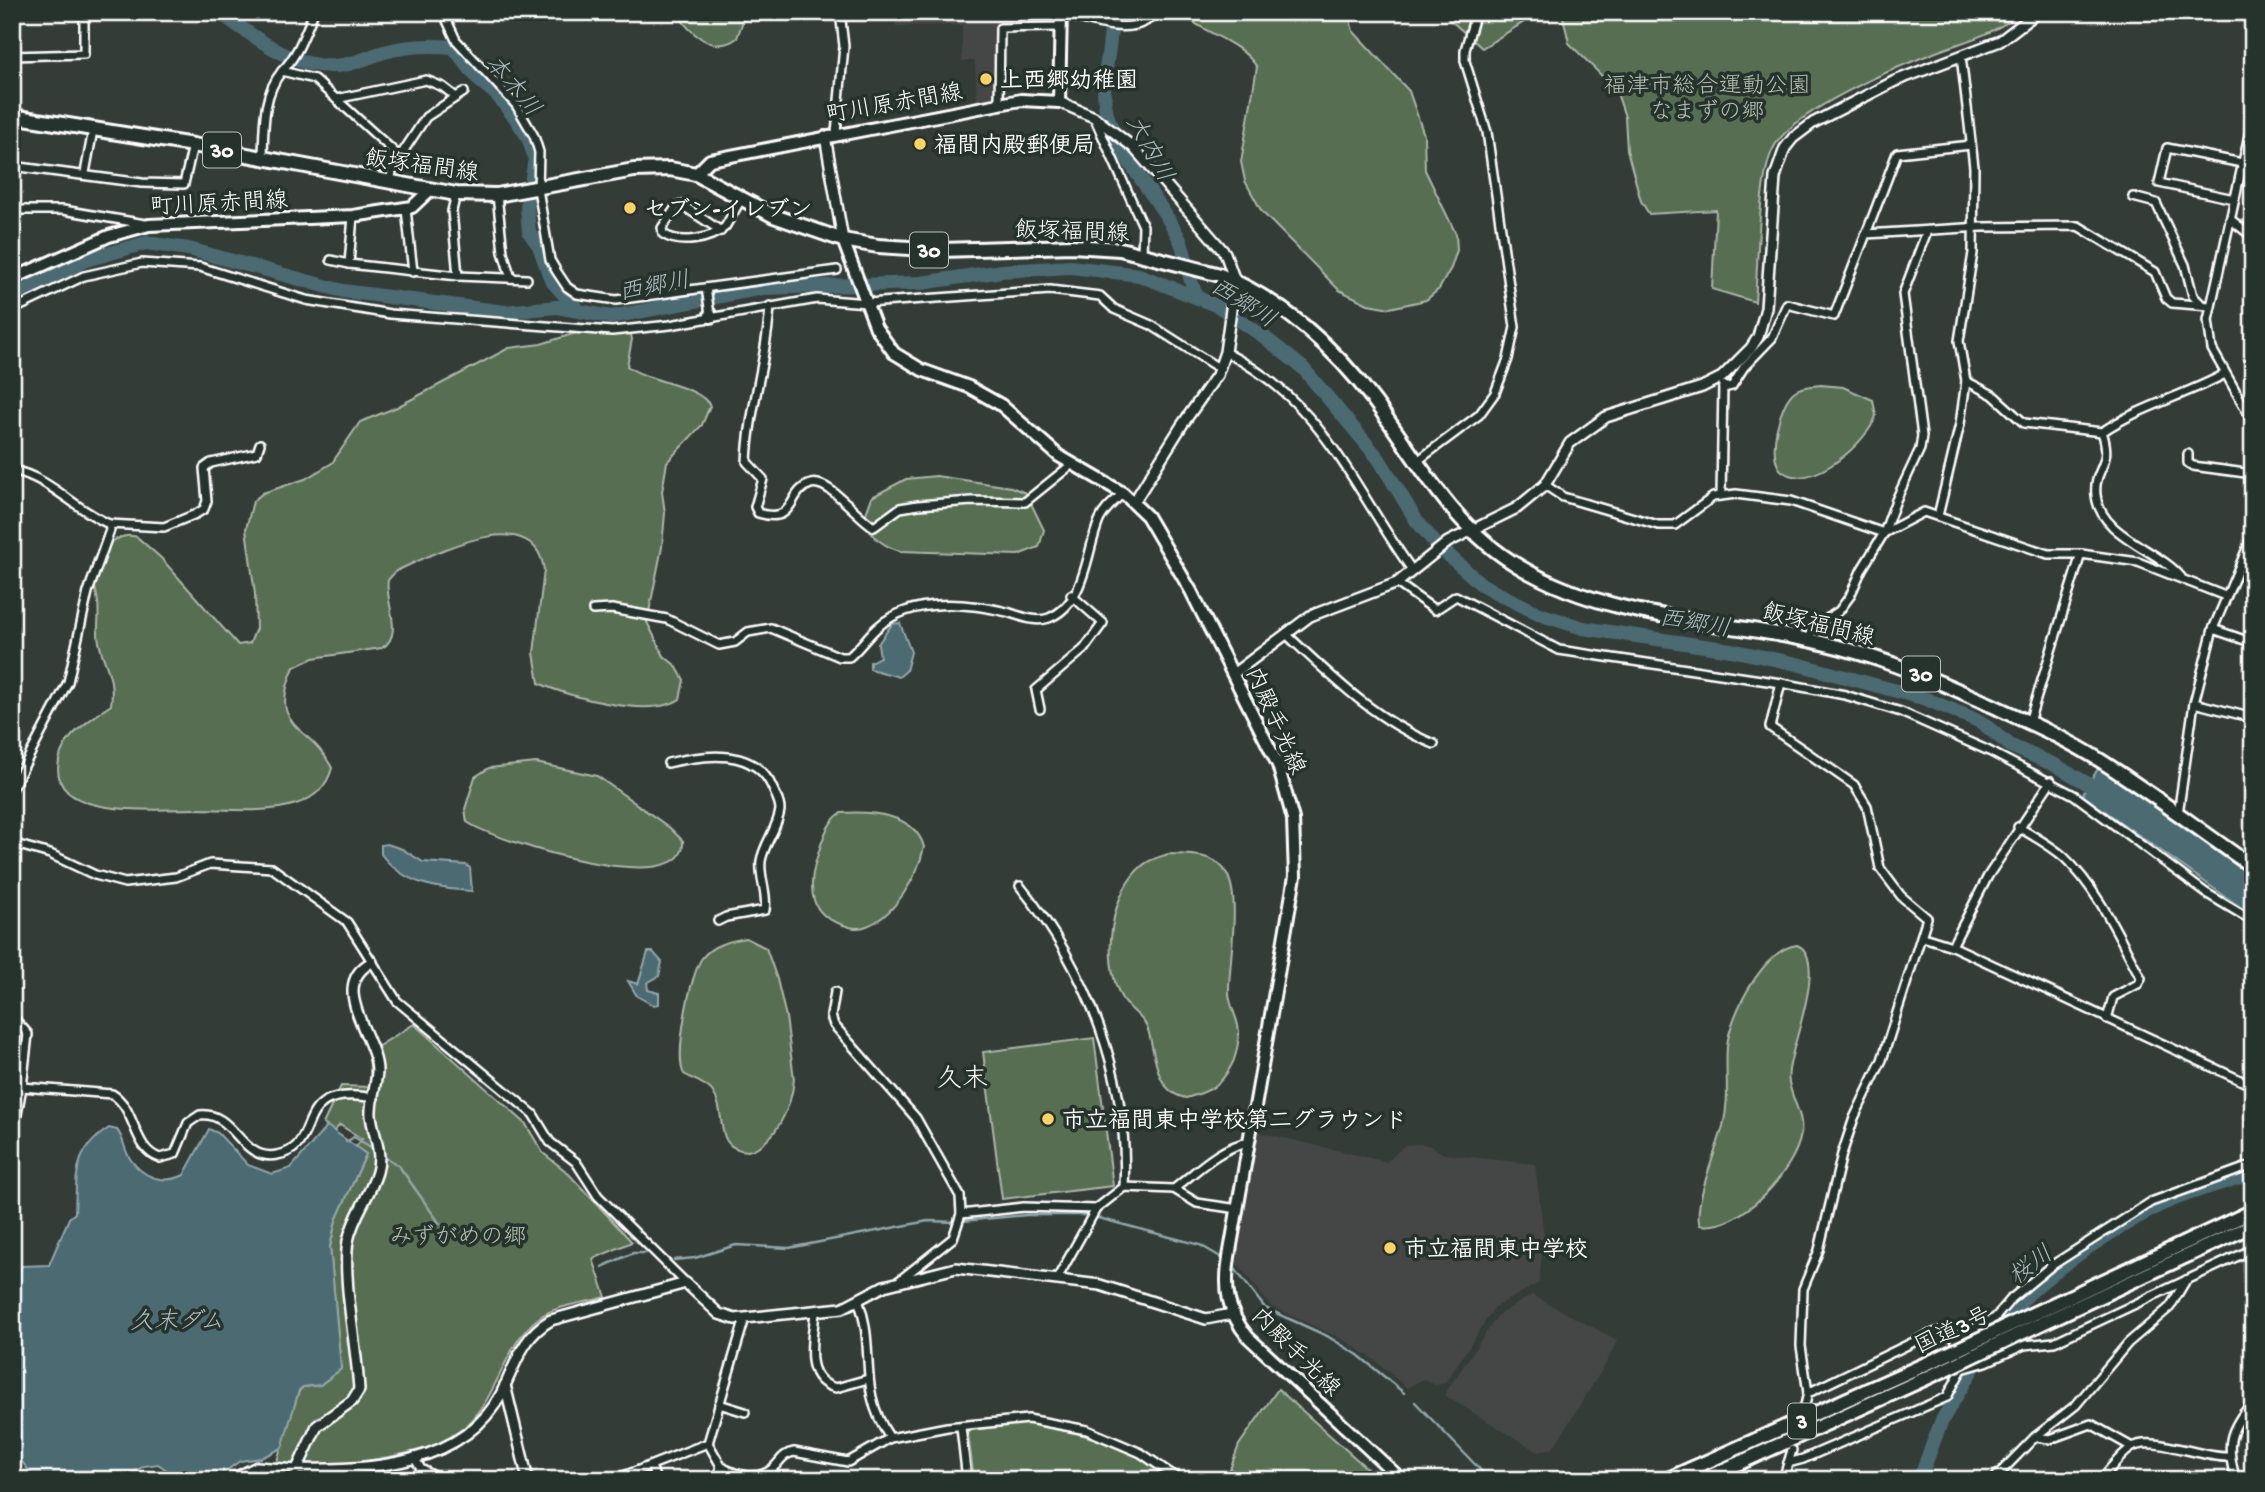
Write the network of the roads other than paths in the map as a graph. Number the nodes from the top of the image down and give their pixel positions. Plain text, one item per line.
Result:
1 (84, 12) edge
2 (314, 12) edge
3 (443, 12) edge
4 (840, 12) edge
5 (1155, 12) edge
6 (1476, 12) edge
7 (2038, 12) edge
8 (1061, 13) edge
9 (1061, 27) junction
10 (12, 56) edge
11 (1961, 56) junction
12 (284, 69) junction
13 (464, 92) dead end
14 (456, 97) junction
15 (336, 99) junction
16 (1059, 102) junction
17 (999, 104) junction
18 (12, 116) edge
19 (1094, 117) junction
20 (2253, 117) edge
21 (93, 130) junction
22 (830, 135) junction
23 (193, 145) junction
24 (1971, 145) junction
25 (399, 156) junction
26 (263, 158) junction
27 (2242, 163) junction
28 (12, 166) edge
29 (85, 173) junction
30 (696, 174) junction
31 (390, 182) junction
32 (430, 190) junction
33 (533, 190) junction
34 (456, 194) junction
35 (497, 195) junction
36 (2133, 197) dead end
37 (742, 198) junction
38 (2234, 199) junction
39 (406, 208) junction
40 (12, 211) edge
41 (353, 216) junction
42 (2230, 219) junction
43 (149, 225) junction
44 (1974, 228) junction
45 (721, 231) junction
46 (1927, 231) junction
47 (1866, 234) junction
48 (2253, 237) edge
49 (843, 240) junction
50 (1142, 253) junction
51 (331, 260) dead end
52 (349, 264) junction
53 (836, 270) dead end
54 (413, 272) junction
55 (458, 276) junction
56 (512, 278) junction
57 (12, 279) edge
58 (527, 279) dead end
59 (1236, 281) junction
60 (707, 290) junction
61 (866, 302) junction
62 (2201, 304) junction
63 (770, 306) junction
64 (2210, 306) junction
65 (12, 310) edge
66 (711, 315) junction
67 (1226, 348) junction
68 (1220, 369) junction
69 (2225, 374) junction
70 (1722, 377) junction
71 (1966, 380) junction
72 (1723, 388) junction
73 (2253, 422) edge
74 (2102, 432) junction
75 (260, 444) dead end
76 (2188, 454) dead end
77 (1416, 462) junction
78 (1071, 465) junction
79 (12, 470) edge
80 (2253, 474) edge
81 (1545, 485) junction
82 (1123, 494) junction
83 (1721, 495) junction
84 (1135, 502) junction
85 (1938, 516) junction
86 (108, 524) junction
87 (1469, 530) junction
88 (1884, 533) junction
89 (2253, 534) edge
90 (2081, 554) junction
91 (1415, 568) junction
92 (2183, 579) junction
93 (1397, 583) junction
94 (1071, 595) junction
95 (2225, 596) junction
96 (593, 610) dead end
97 (2213, 629) junction
98 (1286, 634) junction
99 (1808, 639) junction
100 (2253, 643) edge
101 (1233, 674) junction
102 (1782, 683) junction
103 (2194, 703) junction
104 (1040, 709) dead end
105 (2253, 718) edge
106 (2029, 722) junction
107 (1434, 744) dead end
108 (668, 763) dead end
109 (2051, 782) junction
110 (12, 789) edge
111 (2178, 815) junction
112 (2018, 827) junction
113 (12, 843) edge
114 (2253, 867) edge
115 (1020, 886) dead end
116 (719, 921) dead end
117 (2253, 921) edge
118 (1923, 937) junction
119 (1952, 946) junction
120 (372, 962) junction
121 (835, 992) dead end
122 (12, 1016) edge
123 (2107, 1019) junction
124 (2253, 1086) edge
125 (22, 1087) junction
126 (374, 1098) junction
127 (12, 1142) edge
128 (1249, 1142) junction
129 (2253, 1165) edge
130 (1124, 1187) junction
131 (1174, 1189) junction
132 (1096, 1209) junction
133 (1238, 1209) junction
134 (2253, 1211) edge
135 (961, 1214) junction
136 (2253, 1225) edge
137 (2253, 1248) edge
138 (2187, 1278) junction
139 (1057, 1279) junction
140 (900, 1280) junction
141 (685, 1283) junction
142 (858, 1300) junction
143 (815, 1312) junction
144 (1232, 1314) junction
145 (745, 1318) junction
146 (2036, 1319) junction
147 (1955, 1338) junction
148 (1940, 1365) junction
149 (1962, 1369) junction
150 (868, 1378) junction
151 (505, 1385) junction
152 (1808, 1393) junction
153 (719, 1405) junction
154 (1805, 1405) tunnel mouth
155 (2251, 1406) edge
156 (745, 1412) dead end
157 (961, 1427) junction
158 (2035, 1437) junction
159 (890, 1438) junction
160 (708, 1443) junction
161 (2132, 1447) junction
162 (1792, 1450) tunnel mouth
163 (2229, 1457) junction
164 (414, 1458) junction
165 (1788, 1462) junction
166 (651, 1466) junction
167 (721, 1466) junction
168 (297, 1469) junction
169 (228, 1480) edge
170 (292, 1480) edge
171 (442, 1480) edge
172 (528, 1480) edge
173 (613, 1480) edge
174 (656, 1480) edge
175 (719, 1480) edge
176 (967, 1480) edge
177 (1180, 1480) edge
178 (1402, 1480) edge
179 (1551, 1480) edge
180 (1567, 1480) edge
181 (1666, 1480) edge
182 (1702, 1480) edge
183 (1783, 1480) edge
184 (1993, 1480) edge
185 (2100, 1480) edge
186 (2236, 1480) edge

1 - 10 street
2 - 12 street
3 - 33 street
4 - 22 street
5 - 8 street
6 - 77 street
7 - 11 street
8 - 9 main road
9 - 16 main road
9 - 17 street
11 - 24 street
11 - 70 street
12 - 15 street
12 - 26 street
13 - 14 street
14 - 15 street
14 - 25 street
15 - 25 street
16 - 17 main road, 町川原赤間線
16 - 19 street
17 - 22 main road, 町川原赤間線
18 - 21 main road, 飯塚福間線 / 30
19 - 50 street
19 - 59 street
20 - 27 street
21 - 23 main road, 飯塚福間線 / 30
21 - 29 street
22 - 30 main road, 町川原赤間線
22 - 49 street
23 - 26 main road, 飯塚福間線 / 30
23 - 29 street
24 - 44 street
24 - 47 street
25 - 31 street
26 - 31 main road, 飯塚福間線 / 30
27 - 38 street
27 - 38 street
28 - 29 street
30 - 33 main road, 飯塚福間線 / 30
30 - 37 main road, 飯塚福間線 / 30
31 - 32 main road, 飯塚福間線 / 30
32 - 34 main road, 飯塚福間線 / 30
32 - 39 main road, 町川原赤間線
33 - 35 main road, 飯塚福間線 / 30
33 - 60 street
34 - 35 main road, 飯塚福間線 / 30
34 - 55 street
35 - 56 street
36 - 62 street
37 - 45 street
37 - 49 main road, 飯塚福間線 / 30
38 - 42 street
39 - 41 main road, 町川原赤間線
39 - 54 street
40 - 43 street
41 - 43 main road, 町川原赤間線
41 - 52 street
42 - 48 street
42 - 64 street
43 - 57 main road, 町川原赤間線
44 - 46 street
44 - 62 street
44 - 71 street
45 - 45 street
46 - 47 street
46 - 88 street
47 - 72 street
49 - 50 main road, 飯塚福間線 / 30
49 - 61 main road, 内殿手光線
50 - 59 main road, 飯塚福間線 / 30
51 - 52 street
52 - 54 street
53 - 60 street
54 - 55 street
55 - 56 street
56 - 58 street
59 - 67 street
59 - 77 main road, 飯塚福間線 / 30
60 - 66 street
61 - 63 street
61 - 68 street
61 - 78 main road, 内殿手光線
62 - 64 street
63 - 66 street
63 - 78 street
64 - 69 street
65 - 66 street
67 - 68 street
67 - 91 street
68 - 84 street
69 - 73 street
69 - 74 street
70 - 72 street
70 - 81 street
71 - 74 street
71 - 85 street
72 - 83 street
74 - 92 street
75 - 86 street
76 - 80 street
77 - 87 main road, 飯塚福間線 / 30
78 - 82 main road, 内殿手光線
79 - 86 street
81 - 83 street
81 - 87 street
82 - 84 main road, 内殿手光線
82 - 94 street
83 - 88 street
84 - 101 main road, 内殿手光線
85 - 88 street
85 - 90 street
86 - 110 street
87 - 91 street
87 - 99 main road, 飯塚福間線 / 30
88 - 99 street
89 - 95 street
90 - 92 street
90 - 106 street
91 - 93 street
92 - 95 street
93 - 98 street
93 - 102 street
94 - 96 street
94 - 104 street
95 - 97 street
97 - 100 street
97 - 103 street
98 - 101 street
98 - 107 street
99 - 106 main road, 飯塚福間線 / 30
101 - 128 main road, 内殿手光線
102 - 109 street
102 - 118 street
103 - 105 street
103 - 111 street
106 - 111 main road, 飯塚福間線 / 30
108 - 116 street
109 - 112 street
109 - 117 street
111 - 114 main road, 飯塚福間線 / 30
112 - 119 street
112 - 123 street
113 - 120 street
115 - 130 street
118 - 119 street
118 - 152 street
119 - 123 street
120 - 126 street
120 - 141 street
121 - 135 street
122 - 125 street
123 - 124 street
125 - 126 street
125 - 127 street
126 - 168 street
128 - 131 street
128 - 133 main road, 内殿手光線
129 - 147 street
130 - 131 street
130 - 132 street
131 - 133 street
132 - 135 street
132 - 139 street
133 - 144 main road, 内殿手光線
134 - 146 main road, 国道3号 / 3
135 - 140 street
136 - 146 main road, 国道3号 / 3
137 - 138 street
138 - 149 street
138 - 158 street
139 - 140 street
139 - 144 street
140 - 142 street
141 - 145 street
141 - 151 street
142 - 143 street
142 - 150 street
143 - 145 street
143 - 150 street
144 - 178 main road, 内殿手光線
145 - 153 street
146 - 148 main road, 国道3号 / 3, bridge
147 - 149 street
147 - 152 street
148 - 181 main road, 国道3号 / 3
148 - 182 main road, 国道3号 / 3
149 - 165 street
150 - 159 street
151 - 164 street
151 - 172 street
152 - 154 street
153 - 156 street
153 - 160 street
155 - 163 street
157 - 159 street
157 - 176 street
157 - 177 street
158 - 161 street
158 - 184 street
159 - 167 street
160 - 166 street
160 - 167 street
161 - 163 street
161 - 185 street
162 - 165 street
163 - 186 street
164 - 168 street
164 - 171 street
165 - 183 street
166 - 173 street
166 - 174 street
167 - 175 street
168 - 169 street
168 - 170 street
179 - 180 main road

